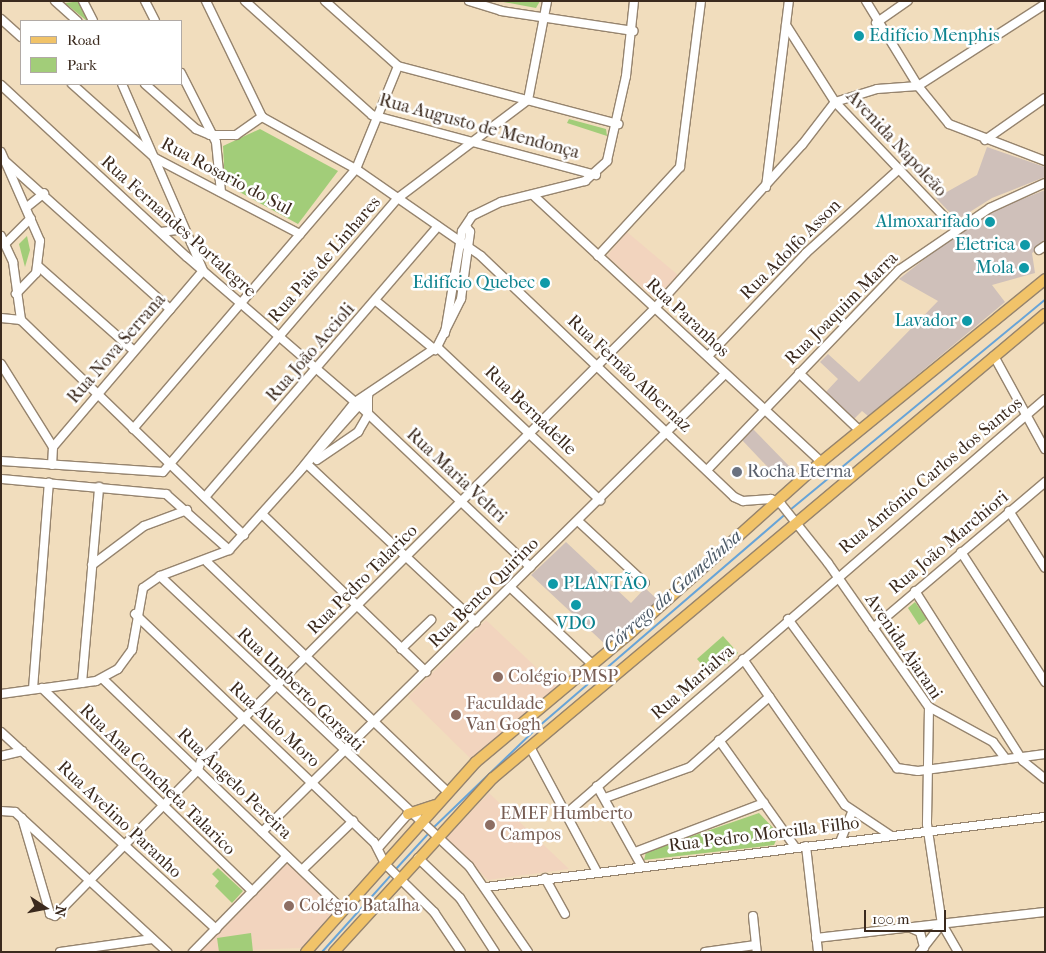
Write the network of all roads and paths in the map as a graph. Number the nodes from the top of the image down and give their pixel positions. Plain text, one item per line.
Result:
1 (55, 1) edge
2 (83, 1) edge
3 (145, 1) edge
4 (206, 1) edge
5 (245, 1) edge
6 (469, 1) edge
7 (547, 1) edge
8 (634, 1) edge
9 (701, 1) edge
10 (789, 1) edge
11 (866, 1) edge
12 (908, 1) edge
13 (329, 2) edge
14 (1045, 4) edge
15 (544, 17) junction
16 (1, 19) edge
17 (76, 20) edge
18 (92, 20) edge
19 (154, 20) edge
20 (876, 23) junction
21 (786, 25) junction
22 (633, 32) junction
23 (20, 36) edge
24 (398, 66) junction
25 (182, 75) edge
26 (1, 85) edge
27 (73, 85) edge
28 (122, 85) edge
29 (131, 85) edge
30 (146, 85) edge
31 (918, 86) junction
32 (126, 92) junction
33 (1045, 98) edge
34 (528, 100) junction
35 (835, 102) junction
36 (262, 117) junction
37 (377, 117) junction
38 (618, 124) junction
39 (214, 136) junction
40 (986, 140) junction
41 (476, 141) junction
42 (1, 152) edge
43 (155, 158) junction
44 (5, 161) junction
45 (1045, 161) edge
46 (356, 169) junction
47 (899, 169) junction
48 (596, 175) junction
49 (1045, 184) edge
50 (766, 187) junction
51 (222, 192) junction
52 (44, 193) junction
53 (533, 194) junction
54 (398, 198) junction
55 (27, 207) junction
56 (180, 214) junction
57 (31, 218) junction
58 (438, 226) junction
59 (466, 226) junction
60 (956, 229) junction
61 (160, 231) junction
62 (300, 234) junction
63 (4, 240) edge
64 (460, 242) junction
65 (468, 247) junction
66 (196, 249) junction
67 (481, 256) junction
68 (598, 256) junction
69 (187, 257) junction
70 (466, 261) junction
71 (38, 266) junction
72 (203, 271) junction
73 (1045, 278) edge
74 (16, 294) junction
75 (376, 301) junction
76 (242, 304) junction
77 (655, 308) junction
78 (170, 309) junction
79 (1045, 314) edge
80 (1, 318) edge
81 (21, 320) junction
82 (445, 332) junction
83 (279, 336) junction
84 (436, 348) junction
85 (134, 351) junction
86 (708, 356) junction
87 (994, 356) junction
88 (1, 364) edge
89 (599, 365) junction
90 (317, 370) junction
91 (799, 373) junction
92 (724, 374) junction
93 (97, 394) junction
94 (368, 394) junction
95 (1045, 399) edge
96 (358, 405) junction
97 (764, 411) junction
98 (368, 414) junction
99 (1026, 415) junction
100 (133, 429) junction
101 (670, 430) junction
102 (859, 430) junction
103 (532, 433) junction
104 (53, 447) junction
105 (1045, 449) edge
106 (1, 461) edge
107 (821, 462) junction
108 (34, 464) junction
109 (170, 464) junction
110 (308, 465) junction
111 (52, 466) junction
112 (708, 469) junction
113 (298, 473) junction
114 (1, 480) edge
115 (33, 482) junction
116 (1045, 482) edge
117 (49, 483) junction
118 (100, 487) junction
119 (205, 498) junction
120 (600, 500) junction
121 (776, 501) junction
122 (463, 502) junction
123 (187, 510) junction
124 (1009, 512) junction
125 (262, 514) junction
126 (790, 516) junction
127 (578, 521) junction
128 (244, 535) junction
129 (229, 550) junction
130 (961, 552) junction
131 (407, 558) junction
132 (207, 562) junction
133 (92, 565) junction
134 (530, 568) junction
135 (1045, 568) edge
136 (160, 576) junction
137 (837, 576) junction
138 (644, 583) dead end
139 (510, 587) junction
140 (915, 591) junction
141 (357, 607) junction
142 (135, 614) junction
143 (788, 619) junction
144 (431, 620) dead end
145 (476, 622) junction
146 (873, 628) junction
147 (401, 649) junction
148 (306, 657) junction
149 (743, 659) junction
150 (593, 665) junction
151 (426, 672) junction
152 (103, 679) junction
153 (1045, 682) edge
154 (82, 683) junction
155 (276, 687) junction
156 (42, 688) junction
157 (33, 689) junction
158 (1, 694) edge
159 (769, 697) junction
160 (929, 707) junction
161 (246, 718) junction
162 (374, 722) junction
163 (1, 732) edge
164 (719, 740) junction
165 (530, 747) junction
166 (22, 751) junction
167 (343, 752) junction
168 (1045, 754) edge
169 (1036, 755) junction
170 (1, 756) edge
171 (1021, 757) junction
172 (1006, 759) junction
173 (198, 770) junction
174 (928, 770) junction
175 (1035, 772) junction
176 (1045, 779) edge
177 (312, 781) junction
178 (597, 786) junction
179 (448, 792) junction
180 (605, 798) junction
181 (764, 803) junction
182 (438, 804) junction
183 (163, 806) junction
184 (1, 811) edge
185 (567, 813) junction
186 (852, 813) junction
187 (408, 814) junction
188 (1045, 817) edge
189 (22, 818) junction
190 (353, 821) junction
191 (422, 825) junction
192 (928, 831) junction
193 (262, 832) junction
194 (435, 835) junction
195 (890, 835) junction
196 (840, 842) junction
197 (124, 846) junction
198 (806, 846) junction
199 (795, 847) junction
200 (378, 848) junction
201 (635, 852) junction
202 (287, 856) junction
203 (418, 858) junction
204 (642, 864) junction
205 (386, 865) junction
206 (302, 870) junction
207 (597, 872) junction
208 (398, 877) junction
209 (545, 878) junction
210 (90, 881) junction
211 (486, 888) junction
212 (253, 892) junction
213 (343, 910) junction
214 (1045, 912) edge
215 (565, 914) dead end
216 (754, 916) dead end
217 (942, 924) junction
218 (911, 928) junction
219 (216, 929) junction
220 (816, 938) junction
221 (152, 939) junction
222 (757, 948) edge
223 (922, 949) edge
224 (77, 951) edge
225 (60, 952) edge
226 (167, 952) edge
227 (193, 952) edge
228 (306, 952) edge
229 (334, 952) edge
230 (461, 952) edge
231 (495, 952) edge
232 (528, 952) edge
233 (705, 952) edge
234 (818, 952) edge
235 (958, 952) edge

1 - 17 street
2 - 18 street
3 - 19 street
4 - 36 street
5 - 37 street, Rua Augusto de Mendonça
6 - 15 street
7 - 15 street
8 - 22 street
9 - 68 street
10 - 21 street
11 - 20 street
12 - 20 street
13 - 24 street
14 - 31 street
15 - 22 street
15 - 34 street
16 - 23 street
20 - 31 street
21 - 35 street, Avenida Napoleão
21 - 50 street
22 - 38 street
24 - 34 street
24 - 37 street
25 - 39 street
26 - 61 street, Rua Fernandes Portalegre
27 - 43 street, Rua Rosario do Sul
28 - 32 street
29 - 32 street
30 - 39 street
31 - 35 street
31 - 40 street
32 - 43 street
33 - 40 street
34 - 38 street
34 - 41 street, Rua Pais de Linhares
35 - 47 street, Avenida Napoleão
35 - 50 street, Rua Pedro Talarico
36 - 39 street
36 - 46 street, Rua Fernão Albernaz
37 - 41 street, Rua Augusto de Mendonça
37 - 46 street
38 - 48 street
39 - 51 street
40 - 45 street
41 - 48 street, Rua Augusto de Mendonça
41 - 54 street, Rua Pais de Linhares
42 - 44 street
43 - 51 street, Rua Rosario do Sul
43 - 56 street
44 - 52 street
44 - 55 street
46 - 54 street, Rua Fernão Albernaz
46 - 62 street
47 - 60 street, Avenida Napoleão
47 - 86 street, Rua Adolfo Asson
48 - 53 street
49 - 60 street, Rua Joaquim Marra
50 - 77 street, Rua Pedro Talarico
51 - 62 street, Rua Rosario do Sul
52 - 55 street
52 - 78 street
53 - 59 street
53 - 68 street, Rua Paranhos
54 - 58 street, Rua Fernão Albernaz
54 - 83 street, Rua Pais de Linhares
55 - 57 street
56 - 61 street
56 - 66 street
57 - 63 street
57 - 71 street
58 - 64 street, Rua Fernão Albernaz
58 - 75 street, Rua João Accioli
59 - 64 street
59 - 65 street
60 - 91 street, Rua Joaquim Marra
61 - 69 street, Rua Fernandes Portalegre
62 - 76 street
63 - 74 street
64 - 65 street, Rua Fernão Albernaz
64 - 82 street
65 - 67 street, Rua Fernão Albernaz
65 - 70 street
66 - 69 street
66 - 72 street
67 - 70 street
67 - 89 street, Rua Fernão Albernaz
68 - 77 street, Rua Paranhos
69 - 72 street, Rua Fernandes Portalegre
70 - 82 street
71 - 74 street
71 - 85 street
72 - 76 street, Rua Fernandes Portalegre
72 - 78 street, Rua Nova Serrana
73 - 102 main road
74 - 81 street
75 - 84 street, Rua Bernadelle
75 - 90 street, Rua João Accioli
76 - 83 street, Rua Fernandes Portalegre
76 - 100 street
77 - 86 street, Rua Paranhos
77 - 89 street, Rua Pedro Talarico
78 - 85 street, Rua Nova Serrana
79 - 87 main road
80 - 81 street
81 - 93 street
82 - 84 street
83 - 90 street, Rua Fernandes Portalegre
83 - 109 street, Rua Pais de Linhares
84 - 94 street
84 - 103 street, Rua Bernadelle
85 - 93 street, Rua Nova Serrana
86 - 92 street, Rua Paranhos
87 - 99 street
87 - 126 main road
88 - 104 street
89 - 101 street, Rua Fernão Albernaz
89 - 103 street, Rua Pedro Talarico
90 - 96 street, Rua Fernandes Portalegre
90 - 119 street, Rua João Accioli
91 - 97 street, Rua Joaquim Marra
91 - 102 street
92 - 97 street, Rua Paranhos
92 - 101 street, Rua Bento Quirino
93 - 100 street
93 - 104 street, Rua Nova Serrana
94 - 96 street
94 - 98 street
95 - 99 street, Rua Antônio Carlos dos Santos
96 - 98 street, Rua Maria Veltri
96 - 110 street
96 - 113 street
97 - 107 street, Rua Paranhos
97 - 112 street, Rua Joaquim Marra
98 - 110 street
98 - 122 street, Rua Maria Veltri
99 - 105 street
99 - 137 street, Rua Antônio Carlos dos Santos
100 - 109 street
101 - 112 street, Rua Fernão Albernaz
101 - 120 street, Rua Bento Quirino
102 - 107 main road
103 - 120 street, Rua Bernadelle
103 - 122 street, Rua Pedro Talarico
104 - 111 street
106 - 108 street
107 - 121 main road
108 - 111 street
108 - 115 street
109 - 111 street
109 - 119 street
110 - 113 street
110 - 131 street
112 - 121 street, Rua Fernão Albernaz
113 - 125 street
114 - 115 street
115 - 117 street
116 - 124 street, Rua João Marchiori
117 - 118 street
117 - 157 street
118 - 123 street
118 - 133 street
119 - 128 street
120 - 127 street, Rua Bento Quirino
121 - 126 street, Avenida Ajarani
121 - 150 main road
122 - 131 street, Rua Pedro Talarico
122 - 134 street, Rua Maria Veltri
123 - 129 street
123 - 133 street
124 - 130 street, Rua João Marchiori
124 - 135 street
125 - 128 street
125 - 141 street
126 - 137 street, Avenida Ajarani
126 - 165 main road
127 - 134 street, Rua Bento Quirino
127 - 138 street
128 - 129 street
129 - 132 street
130 - 140 street, Rua João Marchiori
130 - 153 street
131 - 141 street, Rua Pedro Talarico
131 - 145 street
132 - 136 street
132 - 148 street
133 - 154 street
134 - 139 street, Rua Bento Quirino
136 - 142 street
136 - 155 street, Rua Umberto Gorgati
137 - 143 street, Rua Marialva
137 - 146 street, Avenida Ajarani
139 - 145 street, Rua Bento Quirino
139 - 150 street
140 - 146 street, Rua João Marchiori
140 - 171 street
141 - 147 street
141 - 148 street, Rua Pedro Talarico
142 - 152 street
142 - 161 street, Rua Aldo Moro
143 - 149 street, Rua Marialva
143 - 174 street
144 - 147 street
145 - 151 street, Rua Bento Quirino
146 - 160 street, Avenida Ajarani
147 - 151 street
148 - 155 street, Rua Pedro Talarico
148 - 162 street
149 - 159 street
149 - 178 street, Rua Marialva
150 - 179 main road
151 - 162 street, Rua Bento Quirino
152 - 154 street
152 - 173 street, Rua Ângelo Pereira
154 - 156 street
155 - 161 street, Rua Pedro Talarico
155 - 167 street, Rua Umberto Gorgati
156 - 157 street
156 - 183 street, Rua Ana Concheta Talarico
157 - 158 street
159 - 164 street
159 - 186 street
160 - 172 street
160 - 174 street, Avenida Ajarani
161 - 173 street, Rua Pedro Talarico
161 - 177 street, Rua Aldo Moro
162 - 167 street, Rua Bento Quirino
162 - 179 street
163 - 166 street, Rua Avelino Paranho
164 - 180 street
164 - 181 street
165 - 185 street
165 - 194 main road
166 - 170 street
166 - 197 street, Rua Avelino Paranho
167 - 177 street, Rua Bento Quirino
167 - 187 street, Rua Umberto Gorgati
168 - 169 street
169 - 171 street
169 - 175 street
171 - 172 street
171 - 175 street
172 - 174 street
173 - 183 street, Rua Pedro Talarico
173 - 193 street, Rua Ângelo Pereira
174 - 192 street, Avenida Ajarani
175 - 176 street
177 - 190 street, Rua Aldo Moro
177 - 193 street, Rua Bento Quirino
178 - 180 street
178 - 185 street, Rua Marialva
179 - 182 main road
180 - 201 street
181 - 199 street
181 - 201 street
182 - 187 main road
182 - 191 main road
183 - 197 street, Rua Pedro Talarico
183 - 212 street, Rua Ana Concheta Talarico
184 - 189 street
185 - 207 street
186 - 195 street
186 - 196 street
187 - 191 street, Rua Umberto Gorgati
187 - 200 street
188 - 192 street, Rua Pedro Morcilla Filho
189 - 210 street
189 - 210 street, Rua Pedro Talarico
190 - 200 street, Rua Aldo Moro
190 - 206 street
191 - 194 street, Rua Umberto Gorgati
191 - 205 main road
192 - 195 street, Rua Pedro Morcilla Filho
192 - 217 street, Avenida Ajarani
193 - 202 street, Rua Ângelo Pereira
194 - 203 main road
194 - 211 street, Rua Umberto Gorgati
195 - 196 street, Rua Pedro Morcilla Filho
196 - 198 street, Rua Pedro Morcilla Filho
197 - 210 street, Rua Pedro Talarico
197 - 219 street, Rua Avelino Paranho
198 - 199 street, Rua Pedro Morcilla Filho
198 - 220 street
199 - 204 street, Rua Pedro Morcilla Filho
200 - 205 street, Rua Aldo Moro
201 - 204 street
202 - 206 street, Rua Ângelo Pereira
202 - 212 street
203 - 208 main road
203 - 231 street
204 - 207 street, Rua Pedro Morcilla Filho
205 - 208 street
205 - 213 main road
206 - 213 street, Rua Ângelo Pereira
207 - 209 street, Rua Pedro Morcilla Filho
208 - 229 main road
208 - 230 street
209 - 211 street, Rua Pedro Morcilla Filho
209 - 215 street
210 - 221 street
211 - 232 street, Rua Umberto Gorgati
212 - 219 street
213 - 228 main road
214 - 217 street
216 - 222 street
217 - 218 street
217 - 223 street
217 - 235 street
218 - 220 street
218 - 223 street
219 - 227 street
220 - 234 street
221 - 224 street
221 - 226 street
222 - 233 street
224 - 225 street

